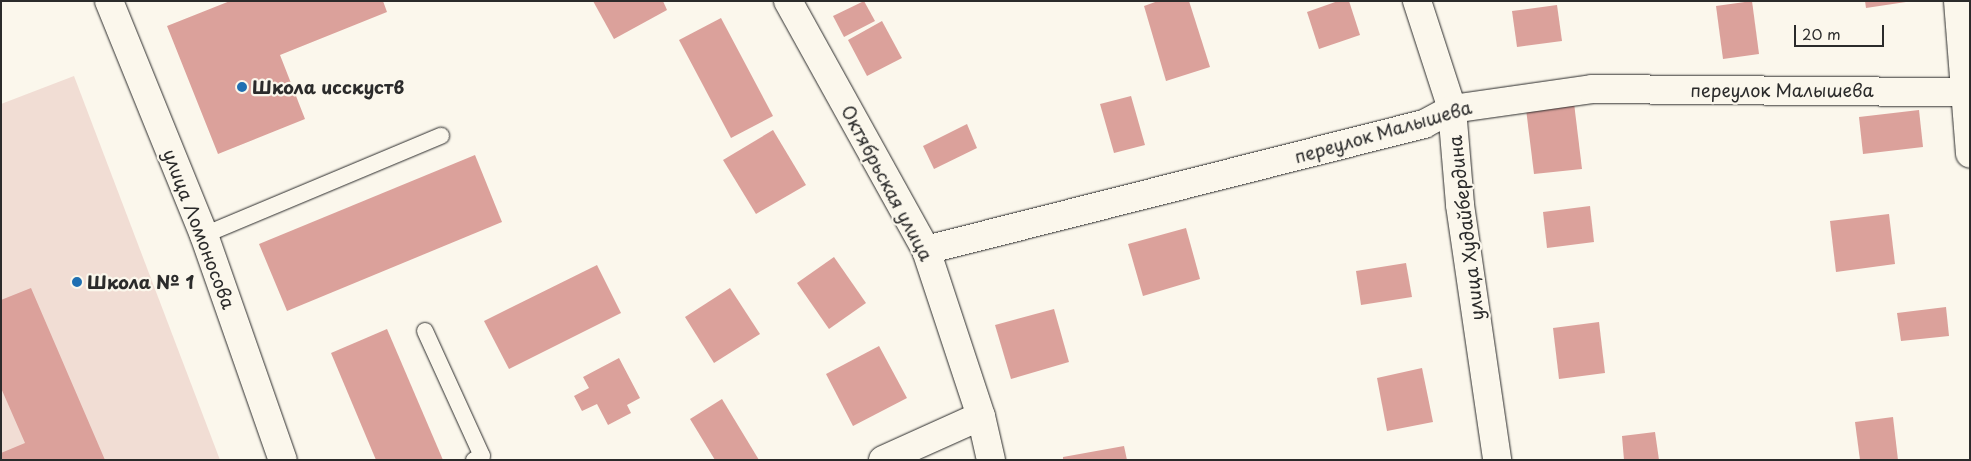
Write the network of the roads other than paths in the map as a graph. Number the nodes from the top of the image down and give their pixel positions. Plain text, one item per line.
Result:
1 (108, 1) edge
2 (788, 1) edge
3 (1417, 1) edge
4 (1958, 1) edge
5 (1966, 91) edge
6 (1452, 109) junction
7 (441, 136) dead end
8 (1970, 154) edge
9 (204, 235) junction
10 (926, 250) junction
11 (426, 331) dead end
12 (981, 416) junction
13 (283, 460) edge
14 (474, 460) edge
15 (883, 460) edge
16 (991, 460) edge
17 (1497, 460) edge

1 - 9 street, улица Ломоносова
2 - 10 street, Октябрьская улица
3 - 6 street, улица Худайбердина
4 - 5 street
5 - 6 street, переулок Малышева
5 - 8 street
6 - 10 street, переулок Малышева
6 - 17 street, улица Худайбердина
7 - 9 lane
9 - 13 street, улица Ломоносова
10 - 12 street, Октябрьская улица
11 - 14 lane
12 - 15 street
12 - 16 street, Октябрьская улица

